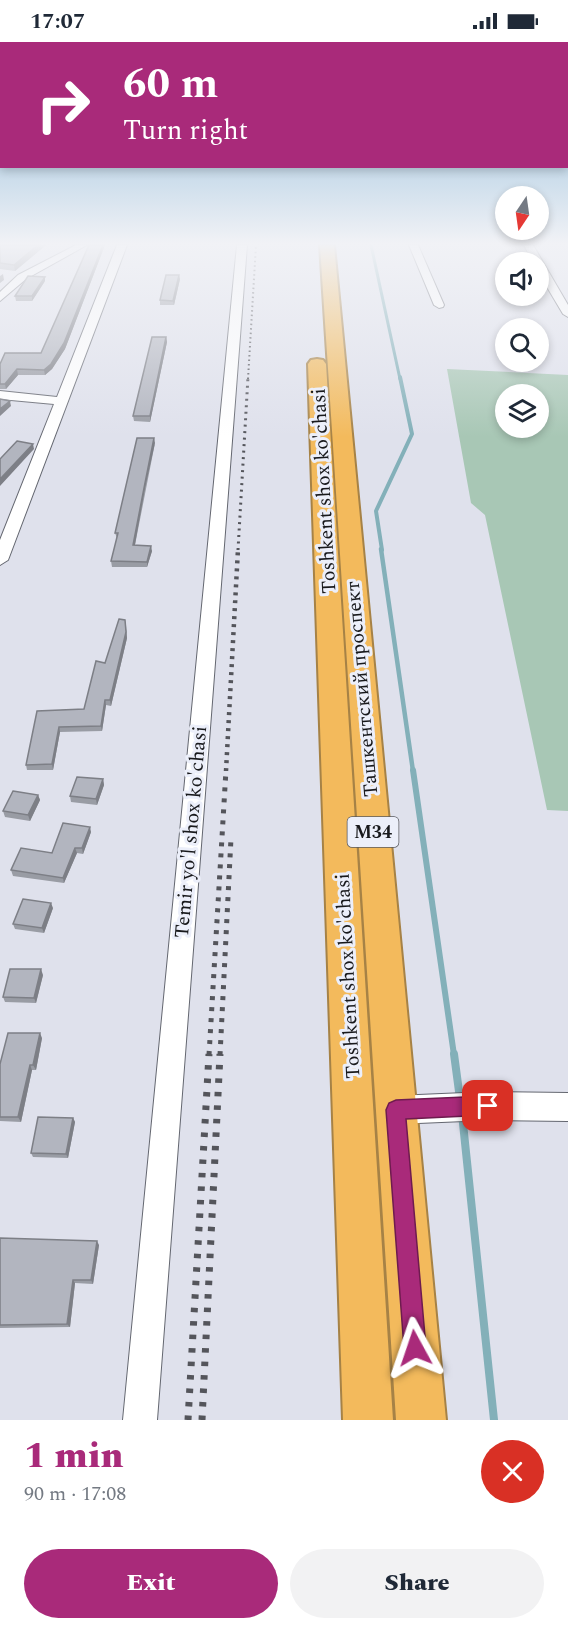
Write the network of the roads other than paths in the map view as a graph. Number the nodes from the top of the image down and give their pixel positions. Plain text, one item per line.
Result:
1 (97, 309) edge
2 (236, 309) edge
3 (315, 309) edge
4 (332, 309) edge
5 (0, 395) edge
6 (62, 401) junction
7 (0, 560) edge
8 (568, 1107) edge
9 (396, 1110) junction
10 (140, 1420) edge
11 (368, 1420) edge
12 (421, 1420) edge

1 - 6 street
2 - 10 street, Temir yo'l shox ko'chasi
3 - 11 highway, Toshkent shox ko'chasi / M34
4 - 9 highway, Ташкентский проспект / M34
5 - 6 street
6 - 7 street
8 - 9 street
9 - 12 highway, Ташкентский проспект / M34

